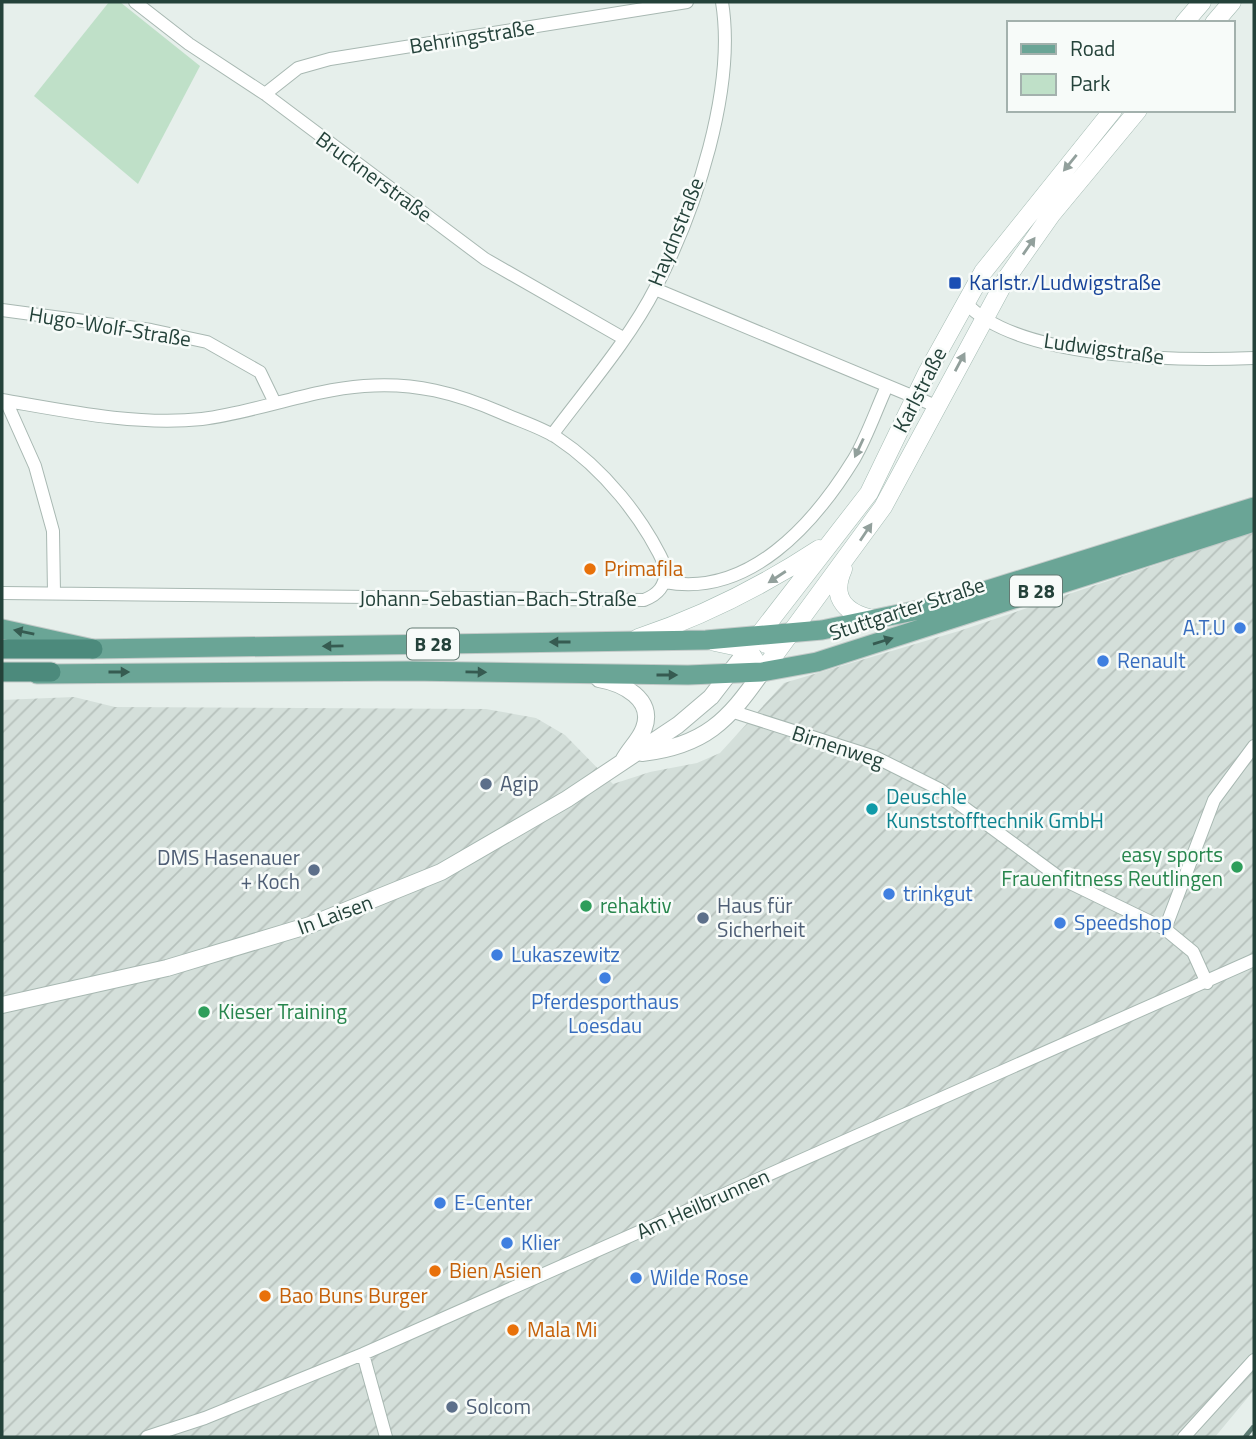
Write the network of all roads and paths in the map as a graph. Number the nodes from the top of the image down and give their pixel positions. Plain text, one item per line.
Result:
1 (135, 2) edge
2 (687, 2) edge
3 (722, 2) edge
4 (1202, 2) edge
5 (1232, 2) edge
6 (615, 8) edge
7 (1186, 21) edge
8 (1215, 21) edge
9 (265, 94) junction
10 (1111, 112) edge
11 (1136, 112) edge
12 (655, 289) junction
13 (965, 302) junction
14 (2, 310) edge
15 (983, 318) junction
16 (623, 338) junction
17 (1254, 358) edge
18 (887, 386) junction
19 (915, 398) junction
20 (4, 401) edge
21 (275, 403) junction
22 (936, 407) junction
23 (552, 435) junction
24 (1254, 507) edge
25 (1254, 522) edge
26 (834, 540) junction
27 (849, 556) junction
28 (665, 582) junction
29 (2, 593) edge
30 (54, 593) junction
31 (882, 620) junction
32 (2, 629) edge
33 (792, 631) junction
34 (629, 641) junction
35 (753, 642) junction
36 (2, 649) edge
37 (93, 649) junction
38 (775, 654) junction
39 (792, 667) junction
40 (762, 671) junction
41 (2, 672) edge
42 (51, 672) junction
43 (731, 672) junction
44 (575, 674) junction
45 (2, 680) edge
46 (734, 712) junction
47 (1254, 746) edge
48 (639, 753) junction
49 (622, 763) junction
50 (1165, 929) junction
51 (1254, 960) edge
52 (1207, 983) junction
53 (2, 1005) edge
54 (363, 1354) junction
55 (1254, 1360) edge
56 (147, 1437) edge
57 (386, 1437) edge
58 (1184, 1437) edge

1 - 9 street, Brucknerstraße
2 - 6 street, Behringstraße
3 - 12 street, Haydnstraße
4 - 7 main road
5 - 8 main road
6 - 9 street, Behringstraße
9 - 16 street, Brucknerstraße
10 -> 13 main road, Karlstraße
15 -> 11 main road, Karlstraße
12 - 16 street, Haydnstraße
12 - 18 street
13 - 15 street, Ludwigstraße
13 - 19 main road, Karlstraße
14 - 21 street, Hugo-Wolf-Straße
15 - 17 street, Ludwigstraße
22 -> 15 main road, Karlstraße
16 - 23 street, Haydnstraße
18 - 19 street
18 -> 28 street, Johann-Sebastian-Bach-Straße
19 - 22 street
19 - 26 main road, Karlstraße
20 - 21 street
20 - 30 street
21 - 23 street
27 -> 22 main road, Karlstraße
23 - 28 street
24 - 31 main road, Stuttgarter Straße / B 28
39 -> 25 main road, Stuttgarter Straße / B 28
26 -> 34 main road
26 - 35 main road, Karlstraße
27 - 31 main road
27 - 33 main road, Karlstraße
28 - 30 street, Johann-Sebastian-Bach-Straße
29 - 30 street, Johann-Sebastian-Bach-Straße
31 - 33 main road, Stuttgarter Straße / B 28
37 -> 32 main road
33 - 35 main road, B 28
33 - 38 main road, Karlstraße
34 - 35 main road, B 28
34 -> 37 main road, B 28
35 - 38 main road
35 - 40 main road
35 - 43 street, Karlstraße
36 - 37 highway, B 28
38 - 39 main road
38 - 40 main road, Karlstraße
39 - 40 main road, Stuttgarter Straße / B 28
40 - 43 main road, Stuttgarter Straße / B 28
40 - 46 street, In Laisen
41 - 42 highway, B 28
42 -> 44 main road, B 28
42 - 45 main road
44 -> 43 main road, B 28
43 - 48 street, In Laisen
44 - 49 street
46 - 48 street, In Laisen
46 - 50 street, Birnenweg
47 - 50 street
48 - 49 street, In Laisen
49 - 53 street, In Laisen
50 - 52 street, Birnenweg
51 - 52 street, Am Heilbrunnen
52 - 54 street, Am Heilbrunnen
54 - 56 street, Am Heilbrunnen
54 - 57 street
55 - 58 street

